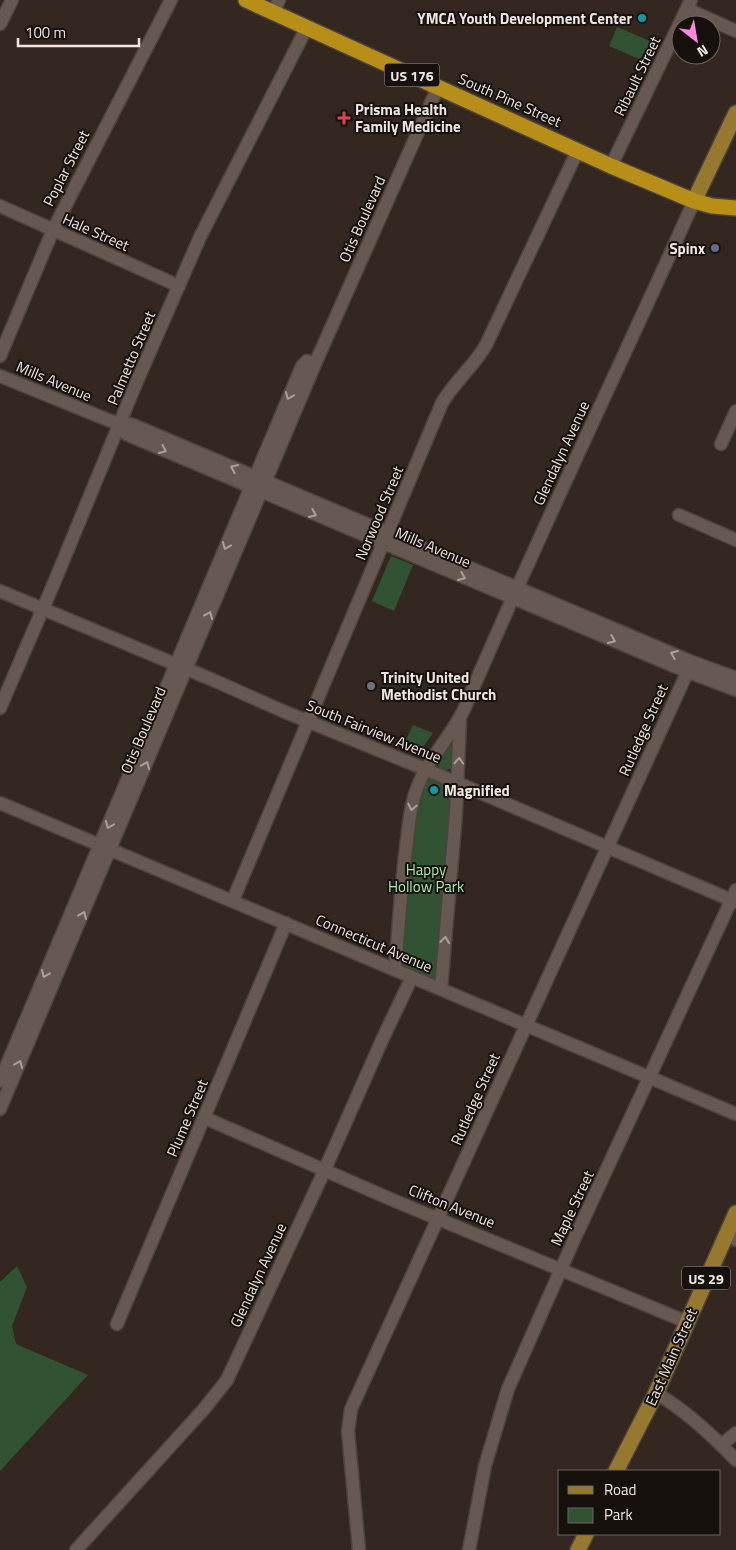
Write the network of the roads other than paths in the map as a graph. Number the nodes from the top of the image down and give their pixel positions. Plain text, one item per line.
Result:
1 (12, 0) edge
2 (171, 0) edge
3 (246, 0) edge
4 (689, 4) edge
5 (276, 6) edge
6 (0, 24) edge
7 (307, 27) junction
8 (736, 31) edge
9 (438, 87) junction
10 (736, 113) edge
11 (578, 150) junction
12 (611, 166) junction
13 (694, 201) junction
14 (0, 206) edge
15 (736, 208) edge
16 (53, 230) junction
17 (179, 286) junction
18 (0, 356) edge
19 (0, 376) edge
20 (736, 411) edge
21 (121, 426) junction
22 (721, 444) dead end
23 (258, 485) junction
24 (679, 516) dead end
25 (386, 538) junction
26 (736, 540) edge
27 (0, 591) edge
28 (514, 593) junction
29 (43, 610) junction
30 (736, 663) edge
31 (181, 667) junction
32 (690, 667) junction
33 (732, 682) edge
34 (0, 708) edge
35 (460, 720) junction
36 (308, 721) junction
37 (424, 769) junction
38 (457, 783) junction
39 (0, 803) edge
40 (106, 847) junction
41 (608, 848) junction
42 (734, 898) edge
43 (233, 900) junction
44 (286, 923) junction
45 (395, 970) junction
46 (412, 977) junction
47 (440, 989) junction
48 (526, 1025) junction
49 (651, 1077) junction
50 (0, 1081) edge
51 (0, 1109) edge
52 (736, 1114) edge
53 (205, 1118) junction
54 (324, 1170) junction
55 (736, 1213) edge
56 (438, 1218) junction
57 (731, 1238) edge
58 (561, 1270) junction
59 (687, 1322) junction
60 (117, 1324) dead end
61 (656, 1393) junction
62 (736, 1433) edge
63 (721, 1445) junction
64 (736, 1460) edge
65 (617, 1470) edge
66 (586, 1535) edge
67 (76, 1550) edge
68 (359, 1550) edge
69 (469, 1550) edge
70 (578, 1550) edge

1 - 6 street
2 - 16 street, Poplar Street
3 - 5 highway, South Pine Street / US 176
4 - 8 street
4 - 12 street, Ribault Street
5 - 7 highway, South Pine Street / US 176
7 - 9 highway, South Pine Street / US 176
7 - 17 street, Palmetto Street
9 - 11 highway, South Pine Street / US 176
9 - 23 street, Otis Boulevard
10 - 13 main road
11 - 12 highway, South Pine Street / US 176
11 - 25 street, Norwood Street
12 - 13 highway, South Pine Street / US 176
13 - 15 highway, South Pine Street / US 176
13 - 28 street, Glendalyn Avenue
14 - 16 street, Hale Street
16 - 17 street, Hale Street
16 - 18 street, Poplar Street
17 - 21 street, Palmetto Street
19 - 21 street, Mills Avenue
20 - 22 street
21 - 23 street, Mills Avenue
21 - 29 street, Palmetto Street
23 - 25 street, Mills Avenue
23 - 31 street, Otis Boulevard
24 - 26 street
25 - 28 street, Mills Avenue
25 - 36 street, Norwood Street
27 - 29 street, South Fairview Avenue
28 - 32 street, Mills Avenue
28 - 35 street, Glendalyn Avenue
29 - 31 street, South Fairview Avenue
29 - 34 street, Palmetto Street
30 - 33 street
31 - 36 street, South Fairview Avenue
31 - 40 street, Otis Boulevard
32 - 33 street, Mills Avenue
32 - 41 street, Rutledge Street
35 - 37 street, Glendalyn Avenue
38 -> 35 street, Glendalyn Avenue
36 - 37 street, South Fairview Avenue
36 - 43 street, Norwood Street
37 - 38 street, South Fairview Avenue
37 -> 45 street, Glendalyn Avenue
38 - 41 street, South Fairview Avenue
47 -> 38 street, Glendalyn Avenue
39 - 40 street, Connecticut Avenue
40 - 43 street, Connecticut Avenue
40 -> 50 street, Otis Boulevard
51 -> 40 street, Otis Boulevard
41 - 42 street, South Fairview Avenue
41 - 48 street, Rutledge Street
42 - 49 street, Maple Street
43 - 44 street, Connecticut Avenue
44 - 45 street, Connecticut Avenue
44 - 53 street, Plume Street
45 - 46 street, Connecticut Avenue
46 - 47 street, Connecticut Avenue
46 - 54 street, Glendalyn Avenue
47 - 48 street, Connecticut Avenue
48 - 49 street, Connecticut Avenue
48 - 56 street, Rutledge Street
49 - 52 street, Connecticut Avenue
49 - 58 street, Maple Street
53 - 54 street, Clifton Avenue
53 - 60 street, Plume Street
54 - 56 street, Clifton Avenue
54 - 67 street, Glendalyn Avenue
55 - 57 main road, East Main Street / US 29
56 - 58 street, Clifton Avenue
56 - 68 street, Rutledge Street
57 - 59 main road, East Main Street / US 29
58 - 59 street, Clifton Avenue
58 - 69 street, Maple Street
59 - 61 main road, East Main Street / US 29
61 - 63 street
61 - 65 main road, East Main Street / US 29
62 - 63 street
63 - 64 street
66 - 70 main road

